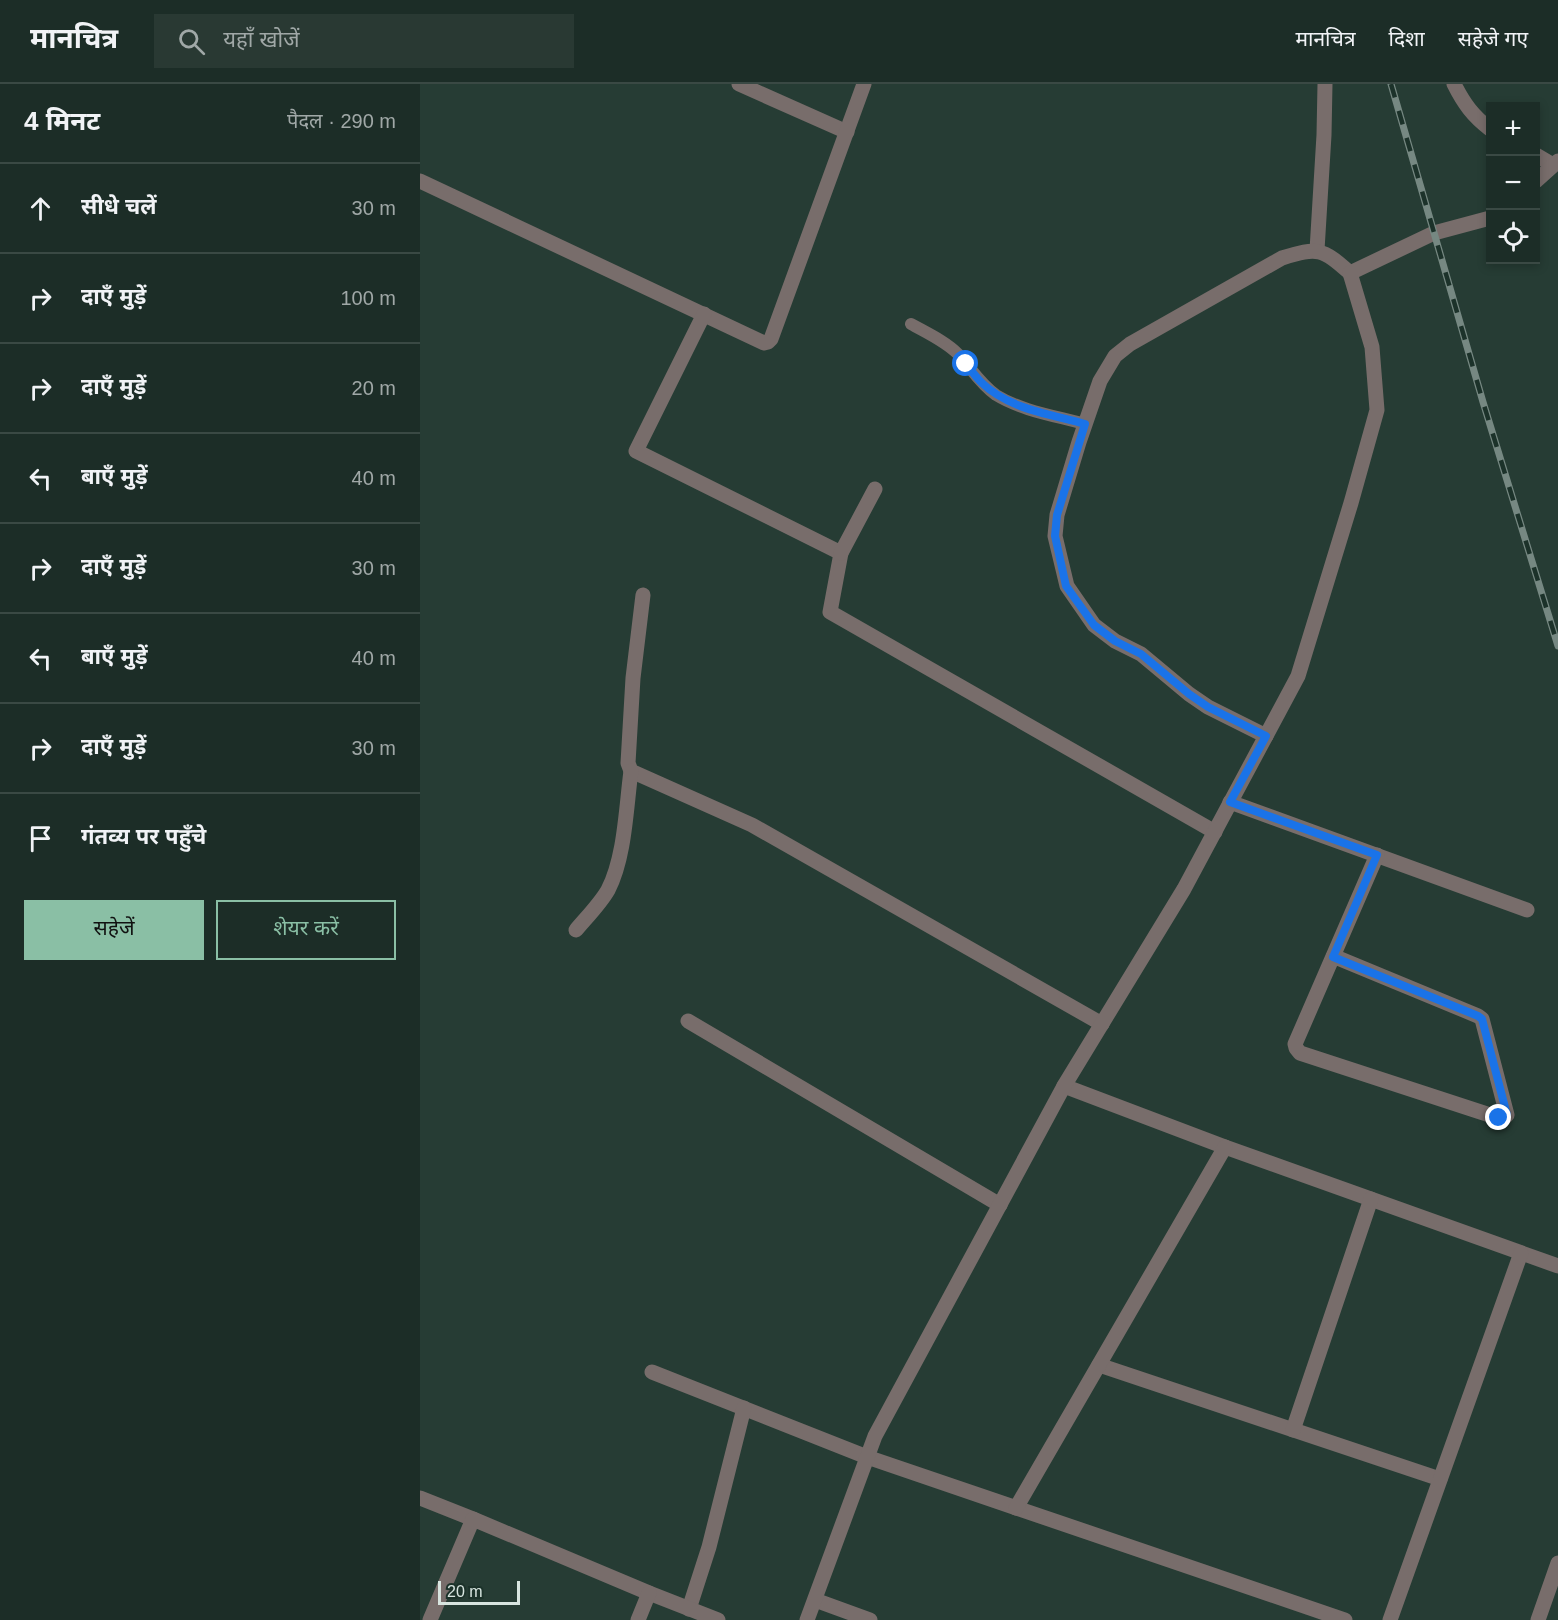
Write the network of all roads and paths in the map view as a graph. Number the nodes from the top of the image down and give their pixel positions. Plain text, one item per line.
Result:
1 (739, 84) edge
2 (864, 84) edge
3 (1325, 84) edge
4 (1454, 84) edge
5 (1486, 125) edge
6 (847, 132) junction
7 (1538, 156) edge
8 (1556, 163) edge
9 (1540, 177) edge
10 (420, 181) edge
11 (1486, 219) edge
12 (1317, 250) junction
13 (1350, 273) junction
14 (704, 314) junction
15 (910, 324) dead end
16 (1085, 424) junction
17 (875, 489) dead end
18 (841, 553) junction
19 (643, 595) dead end
20 (1266, 736) junction
21 (632, 771) junction
22 (1230, 802) junction
23 (1215, 832) junction
24 (1377, 855) junction
25 (1527, 910) dead end
26 (576, 930) dead end
27 (1333, 957) junction
28 (688, 1021) dead end
29 (1102, 1024) junction
30 (1064, 1086) junction
31 (1225, 1147) junction
32 (1371, 1199) junction
33 (1000, 1205) junction
34 (1521, 1253) junction
35 (1558, 1266) edge
36 (1098, 1365) junction
37 (652, 1372) dead end
38 (744, 1408) junction
39 (1293, 1430) junction
40 (867, 1457) junction
41 (1440, 1479) junction
42 (420, 1498) edge
43 (1016, 1508) junction
44 (473, 1520) junction
45 (1558, 1563) edge
46 (1554, 1587) edge
47 (649, 1593) junction
48 (814, 1600) junction
49 (689, 1609) junction
50 (430, 1620) edge
51 (638, 1620) edge
52 (718, 1620) edge
53 (807, 1620) edge
54 (870, 1620) edge
55 (1345, 1620) edge
56 (1390, 1620) edge
57 (1538, 1620) edge

1 - 6 street
2 - 6 street
3 - 12 street
4 - 5 street
6 - 14 street
7 - 8 street
8 - 9 street
10 - 14 street
11 - 13 street
12 - 13 street
12 - 16 street
13 - 20 street
14 - 18 street
15 - 16 lane
16 - 20 street
17 - 18 street
18 - 23 street
19 - 21 street
20 - 22 street
21 - 26 street
21 - 29 street
22 - 23 street
22 - 24 street
23 - 29 street
24 - 25 street
24 - 27 street
27 - 27 street
28 - 33 street
29 - 30 street
30 - 31 street
30 - 33 street
31 - 32 street
31 - 36 street
32 - 34 street
32 - 39 street
33 - 40 street
34 - 35 street
34 - 41 street
36 - 39 street
36 - 43 street
37 - 38 street
38 - 40 street
38 - 49 street
39 - 41 street
40 - 43 street
40 - 48 street
41 - 56 street
42 - 44 street
43 - 55 street
44 - 47 street
44 - 50 street
45 - 46 street
46 - 57 street
47 - 49 street
47 - 51 street
48 - 53 street
48 - 54 street
49 - 52 street

